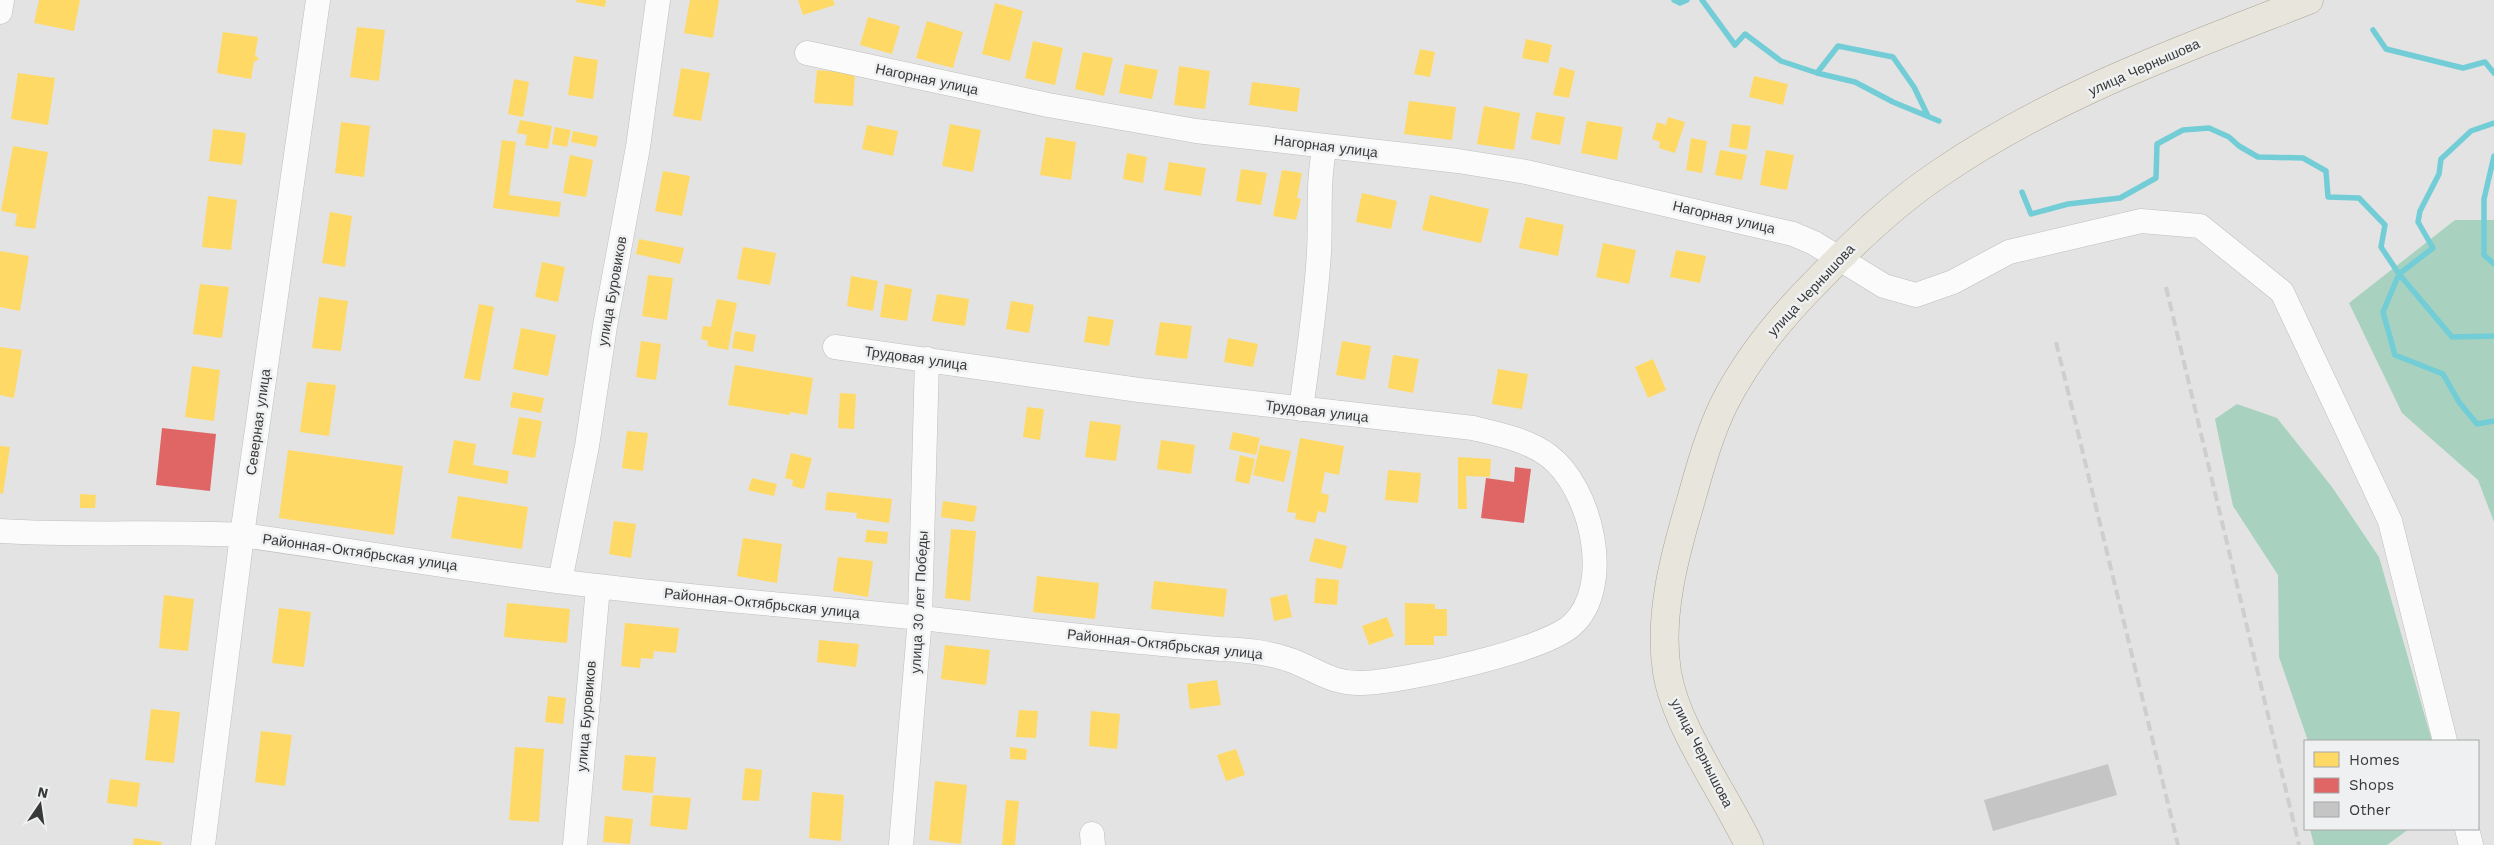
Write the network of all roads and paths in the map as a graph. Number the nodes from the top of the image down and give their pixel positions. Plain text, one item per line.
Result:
1 (2, 0) edge
2 (318, 0) edge
3 (658, 0) edge
4 (2309, 0) edge
5 (0, 12) edge
6 (807, 53) dead end
7 (1325, 146) junction
8 (1839, 257) junction
9 (835, 347) dead end
10 (927, 359) junction
11 (1301, 409) junction
12 (0, 531) edge
13 (242, 535) junction
14 (560, 581) junction
15 (598, 586) junction
16 (920, 618) junction
17 (1517, 650) joint
18 (2445, 740) edge
19 (2466, 830) edge
20 (203, 845) edge
21 (575, 845) edge
22 (901, 845) edge
23 (1749, 845) edge
24 (2470, 845) edge

1 - 5 street
2 - 13 street, Северная улица
3 - 14 street, улица Буровиков
4 - 8 main road, улица Чернышова
6 - 7 street, Нагорная улица
7 - 8 street, Нагорная улица
7 - 11 street
8 - 18 street, Нагорная улица
8 - 23 main road, улица Чернышова
9 - 10 street, Трудовая улица
10 - 11 street, Трудовая улица
10 - 16 street, улица 30 лет Победы
11 - 17 street, Трудовая улица
12 - 13 street, Районная-Октябрьская улица
13 - 14 street, Районная-Октябрьская улица
13 - 20 street, Северная улица
14 - 15 street, Районная-Октябрьская улица
15 - 16 street, Районная-Октябрьская улица
15 - 21 street, улица Буровиков
16 - 17 street, Районная-Октябрьская улица
16 - 22 street, улица 30 лет Победы
19 - 24 street

